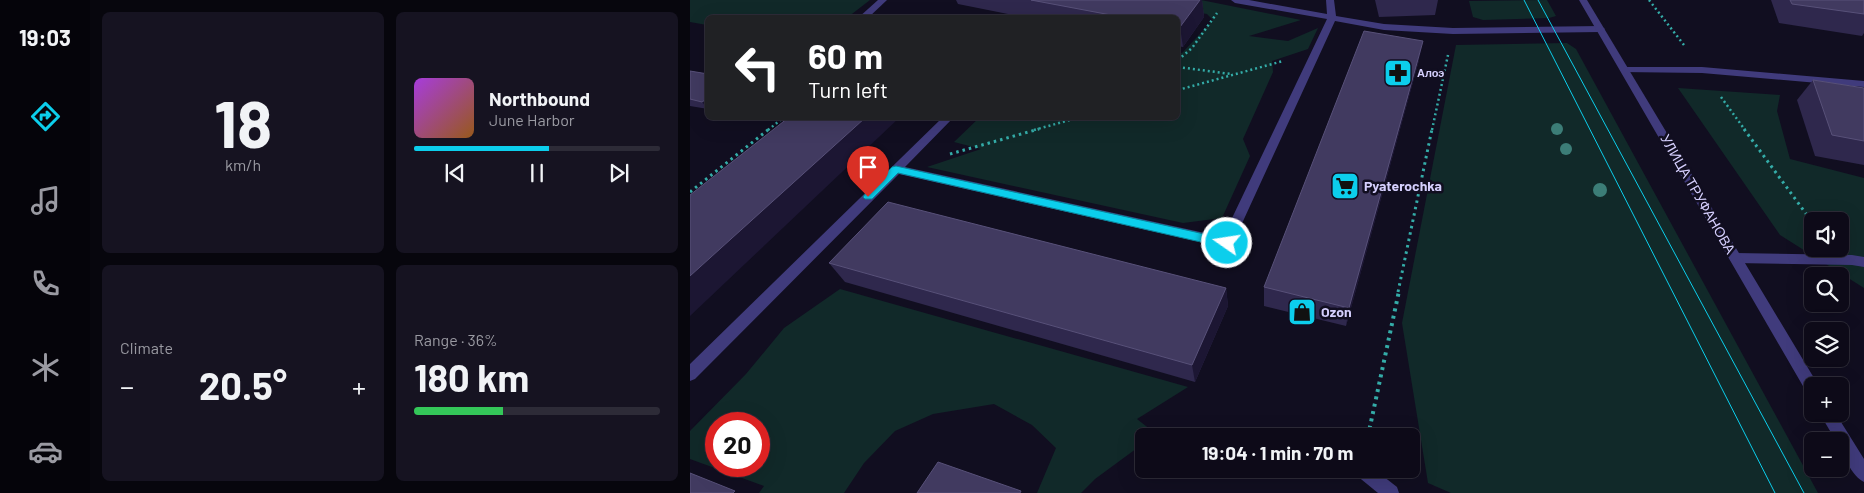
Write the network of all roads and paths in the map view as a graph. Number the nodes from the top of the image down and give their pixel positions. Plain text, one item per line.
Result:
1 (884, 0) edge
2 (1235, 0) edge
3 (1330, 0) edge
4 (1583, 0) edge
5 (1649, 0) edge
6 (1221, 8) dead end
7 (866, 15) edge
8 (1332, 18) junction
9 (1600, 29) junction
10 (1453, 31) junction
11 (1316, 52) junction
12 (1180, 58) edge
13 (1180, 67) edge
14 (1625, 70) junction
15 (1702, 70) junction
16 (1234, 74) junction
17 (1864, 84) edge
18 (1180, 89) edge
19 (780, 120) edge
20 (946, 120) edge
21 (1070, 120) edge
22 (944, 156) dead end
23 (896, 169) junction
24 (690, 192) edge
25 (1805, 212) edge
26 (1735, 258) junction
27 (1864, 262) edge
28 (690, 374) edge
29 (1805, 377) edge
30 (1833, 422) edge
31 (1370, 428) edge
32 (1864, 474) edge
33 (1373, 478) edge
34 (1391, 493) edge

1 - 7 street
2 - 8 street
3 - 8 street
4 - 9 street, УЛИЦА ТРУФАНОВА
5 - 15 path
6 - 12 path
8 - 10 street
8 - 11 street
9 - 10 street
9 - 14 street, УЛИЦА ТРУФАНОВА
10 - 31 path
11 - 16 path
11 - 23 street
13 - 16 path
14 - 15 street
14 - 26 street, УЛИЦА ТРУФАНОВА
15 - 17 street
15 - 25 path
16 - 18 path
19 - 24 path
20 - 23 street
21 - 22 path
23 - 28 street
26 - 27 street
26 - 29 street, УЛИЦА ТРУФАНОВА
30 - 32 street
33 - 34 street

